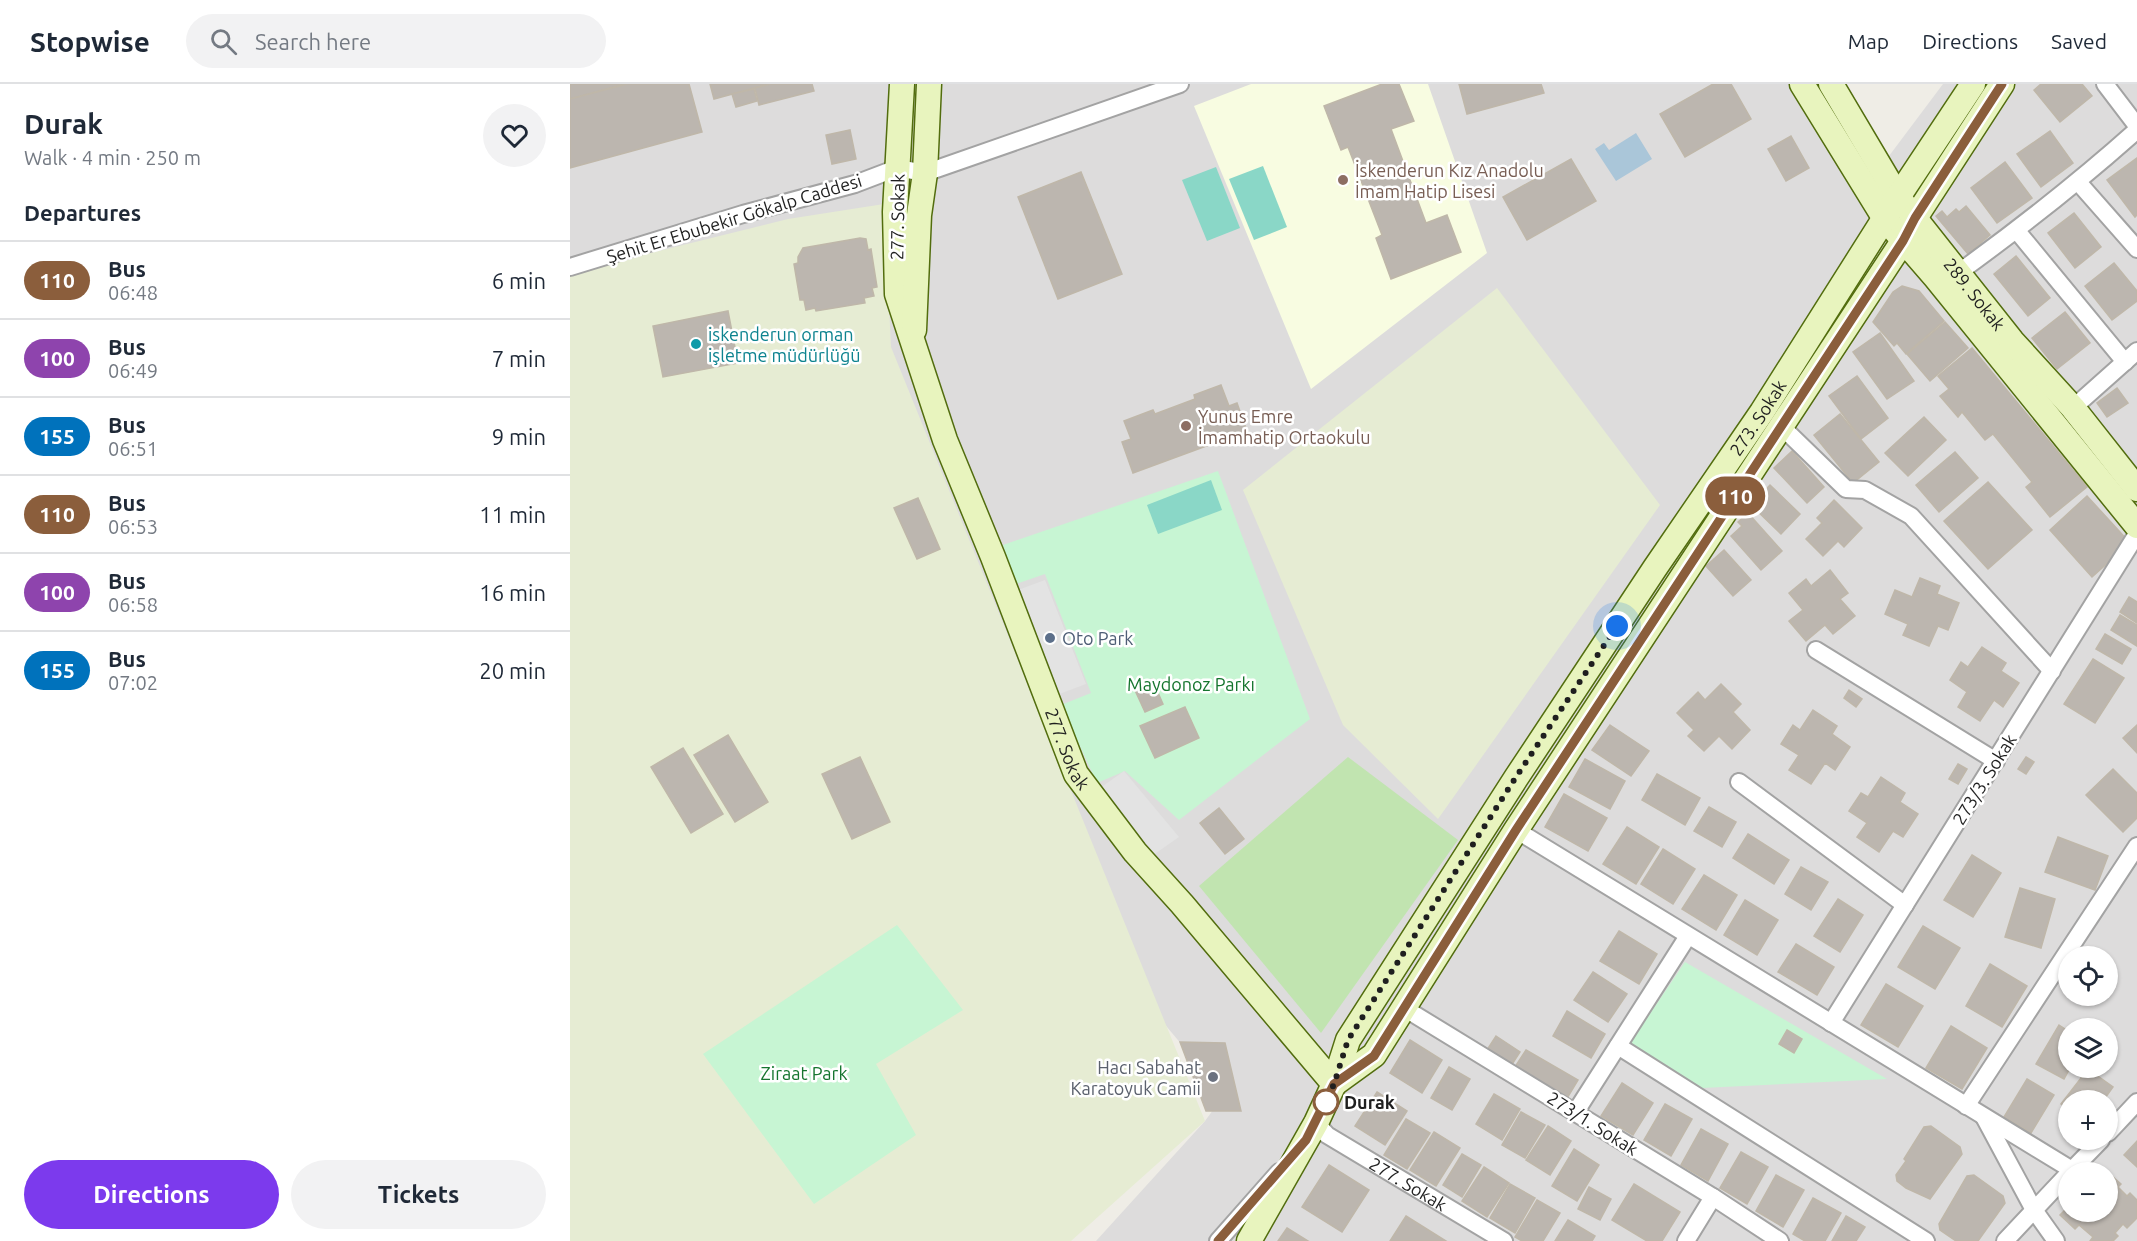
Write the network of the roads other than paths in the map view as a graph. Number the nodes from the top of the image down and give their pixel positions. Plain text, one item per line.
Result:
1 (902, 84) edge
2 (929, 84) edge
3 (1180, 84) edge
4 (1802, 84) edge
5 (1831, 84) edge
6 (1973, 84) edge
7 (2002, 84) edge
8 (2105, 84) edge
9 (2137, 128) edge
10 (897, 168) junction
11 (925, 173) junction
12 (2078, 182) junction
13 (1898, 196) junction
14 (1915, 218) junction
15 (1885, 219) junction
16 (2017, 231) junction
17 (1903, 241) junction
18 (2137, 249) edge
19 (570, 267) edge
20 (1958, 273) junction
21 (913, 347) junction
22 (2131, 356) edge
23 (2073, 408) junction
24 (1781, 426) junction
25 (2137, 489) edge
26 (2137, 526) edge
27 (2137, 534) edge
28 (1816, 650) dead end
29 (2052, 670) junction
30 (1996, 761) junction
31 (1739, 782) dead end
32 (1516, 830) junction
33 (2137, 846) edge
34 (1905, 905) junction
35 (1688, 936) junction
36 (1404, 1008) junction
37 (1831, 1023) junction
38 (1618, 1046) junction
39 (1334, 1084) junction
40 (2137, 1102) edge
41 (1966, 1106) junction
42 (1575, 1113) junction
43 (1984, 1116) junction
44 (2118, 1122) edge
45 (1311, 1132) junction
46 (2091, 1150) edge
47 (2080, 1162) edge
48 (2058, 1164) edge
49 (2058, 1185) edge
50 (1713, 1197) junction
51 (2034, 1210) junction
52 (1479, 1235) edge
53 (1218, 1241) edge
54 (1249, 1241) edge
55 (1503, 1241) edge
56 (1686, 1241) edge
57 (1780, 1241) edge
58 (1926, 1241) edge
59 (2005, 1241) edge
60 (2056, 1241) edge

1 - 10 street, 277. Sokak
2 - 11 street, 277. Sokak
3 - 11 street
4 - 15 street
5 - 13 street, 289. Sokak
6 - 13 street, 273. Sokak
7 - 14 street, 273. Sokak
8 - 9 street
9 - 12 street
10 - 11 street
10 - 19 street, Şehit Er Ebubekir Gökalp Caddesi
10 - 21 street, 277. Sokak
11 - 21 street, 277. Sokak
12 - 16 street
12 - 18 street
13 - 14 street, 289. Sokak
13 - 15 street, 273. Sokak
14 - 17 street, 273. Sokak
14 - 20 street, 289. Sokak
15 - 17 street
15 - 39 street, 273. Sokak
16 - 20 street
16 - 22 street
17 - 24 street, 273. Sokak
17 - 26 street
20 - 23 street, 289. Sokak
21 - 39 street, 277. Sokak
22 - 23 street
23 - 25 street, 289. Sokak
24 - 29 street
24 - 32 street, 273. Sokak
27 - 29 street, 273/3. Sokak
28 - 30 street
29 - 30 street, 273/3. Sokak
30 - 34 street, 273/3. Sokak
31 - 34 street
32 - 35 street
32 - 36 street, 273. Sokak
33 - 41 street
34 - 37 street, 273/3. Sokak
35 - 37 street
35 - 38 street
36 - 39 street, 273. Sokak
36 - 42 street, 273/1. Sokak
37 - 41 street
38 - 42 street
38 - 58 street
39 - 45 street, 273. Sokak
40 - 44 street
41 - 43 street
42 - 50 street, 273/1. Sokak
43 - 48 street
43 - 51 street
45 - 52 street, 277. Sokak
45 - 53 street, 273. Sokak
45 - 54 street, 273. Sokak
46 - 47 street
49 - 51 street
50 - 56 street
50 - 57 street, 273/1. Sokak
51 - 59 street
51 - 60 street
52 - 55 street, 277. Sokak

